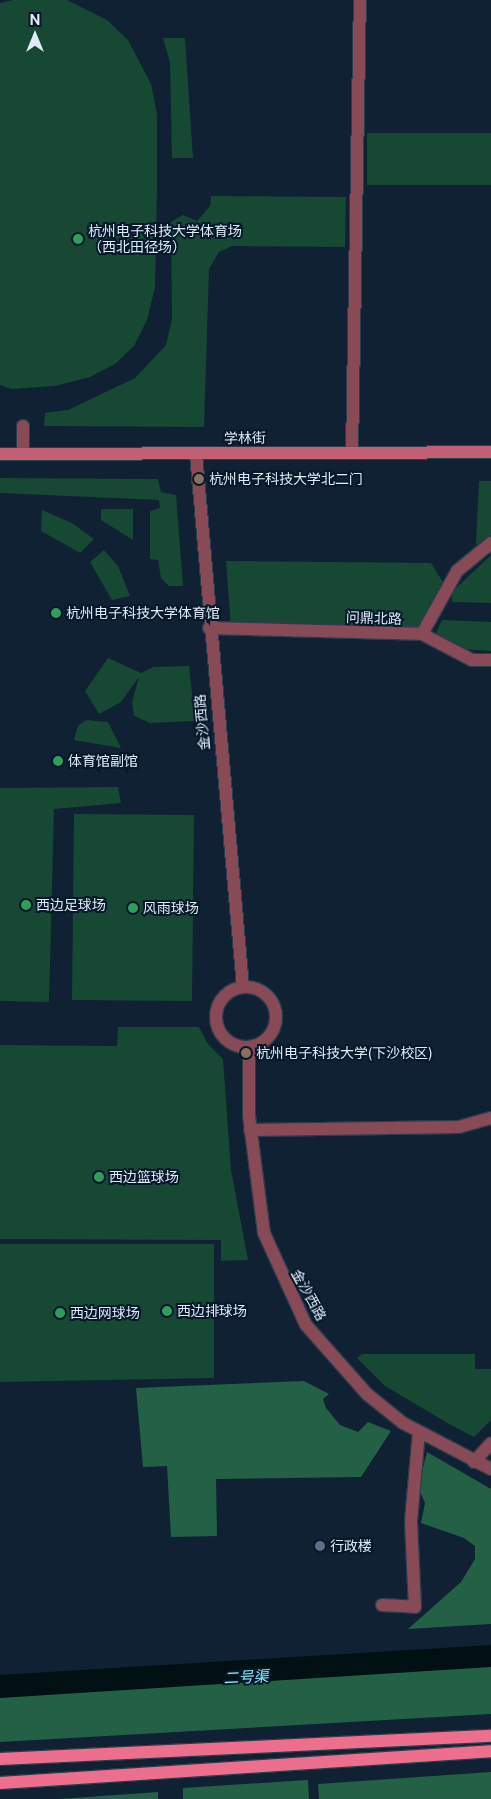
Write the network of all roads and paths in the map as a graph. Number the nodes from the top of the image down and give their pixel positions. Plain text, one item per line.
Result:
1 (360, 0) edge
2 (23, 426) dead end
3 (352, 452) junction
4 (491, 452) edge
5 (0, 454) edge
6 (23, 454) junction
7 (196, 454) junction
8 (491, 543) edge
9 (209, 628) junction
10 (422, 634) junction
11 (491, 660) edge
12 (242, 986) junction
13 (249, 1047) junction
14 (491, 1118) edge
15 (250, 1130) junction
16 (419, 1432) junction
17 (491, 1443) edge
18 (474, 1462) junction
19 (491, 1469) edge
20 (382, 1605) dead end
21 (491, 1736) edge
22 (491, 1751) edge
23 (0, 1759) edge
24 (0, 1783) edge

1 - 3 street
2 - 6 street
3 - 4 main road, 学林街
3 - 7 main road, 学林街
5 - 6 main road, 学林街
6 - 7 main road, 学林街
7 - 9 street, 金沙西路
8 - 10 street
9 - 10 street, 问鼎北路
9 - 12 street, 金沙西路
10 - 11 street
12 - 13 street
12 - 13 street
13 - 15 street, 金沙西路
14 - 15 street
15 - 16 street, 金沙西路
16 - 18 street, 金沙西路
16 - 20 street
17 - 18 street
18 - 19 street, 金沙西路
21 - 23 main road
22 - 24 main road

